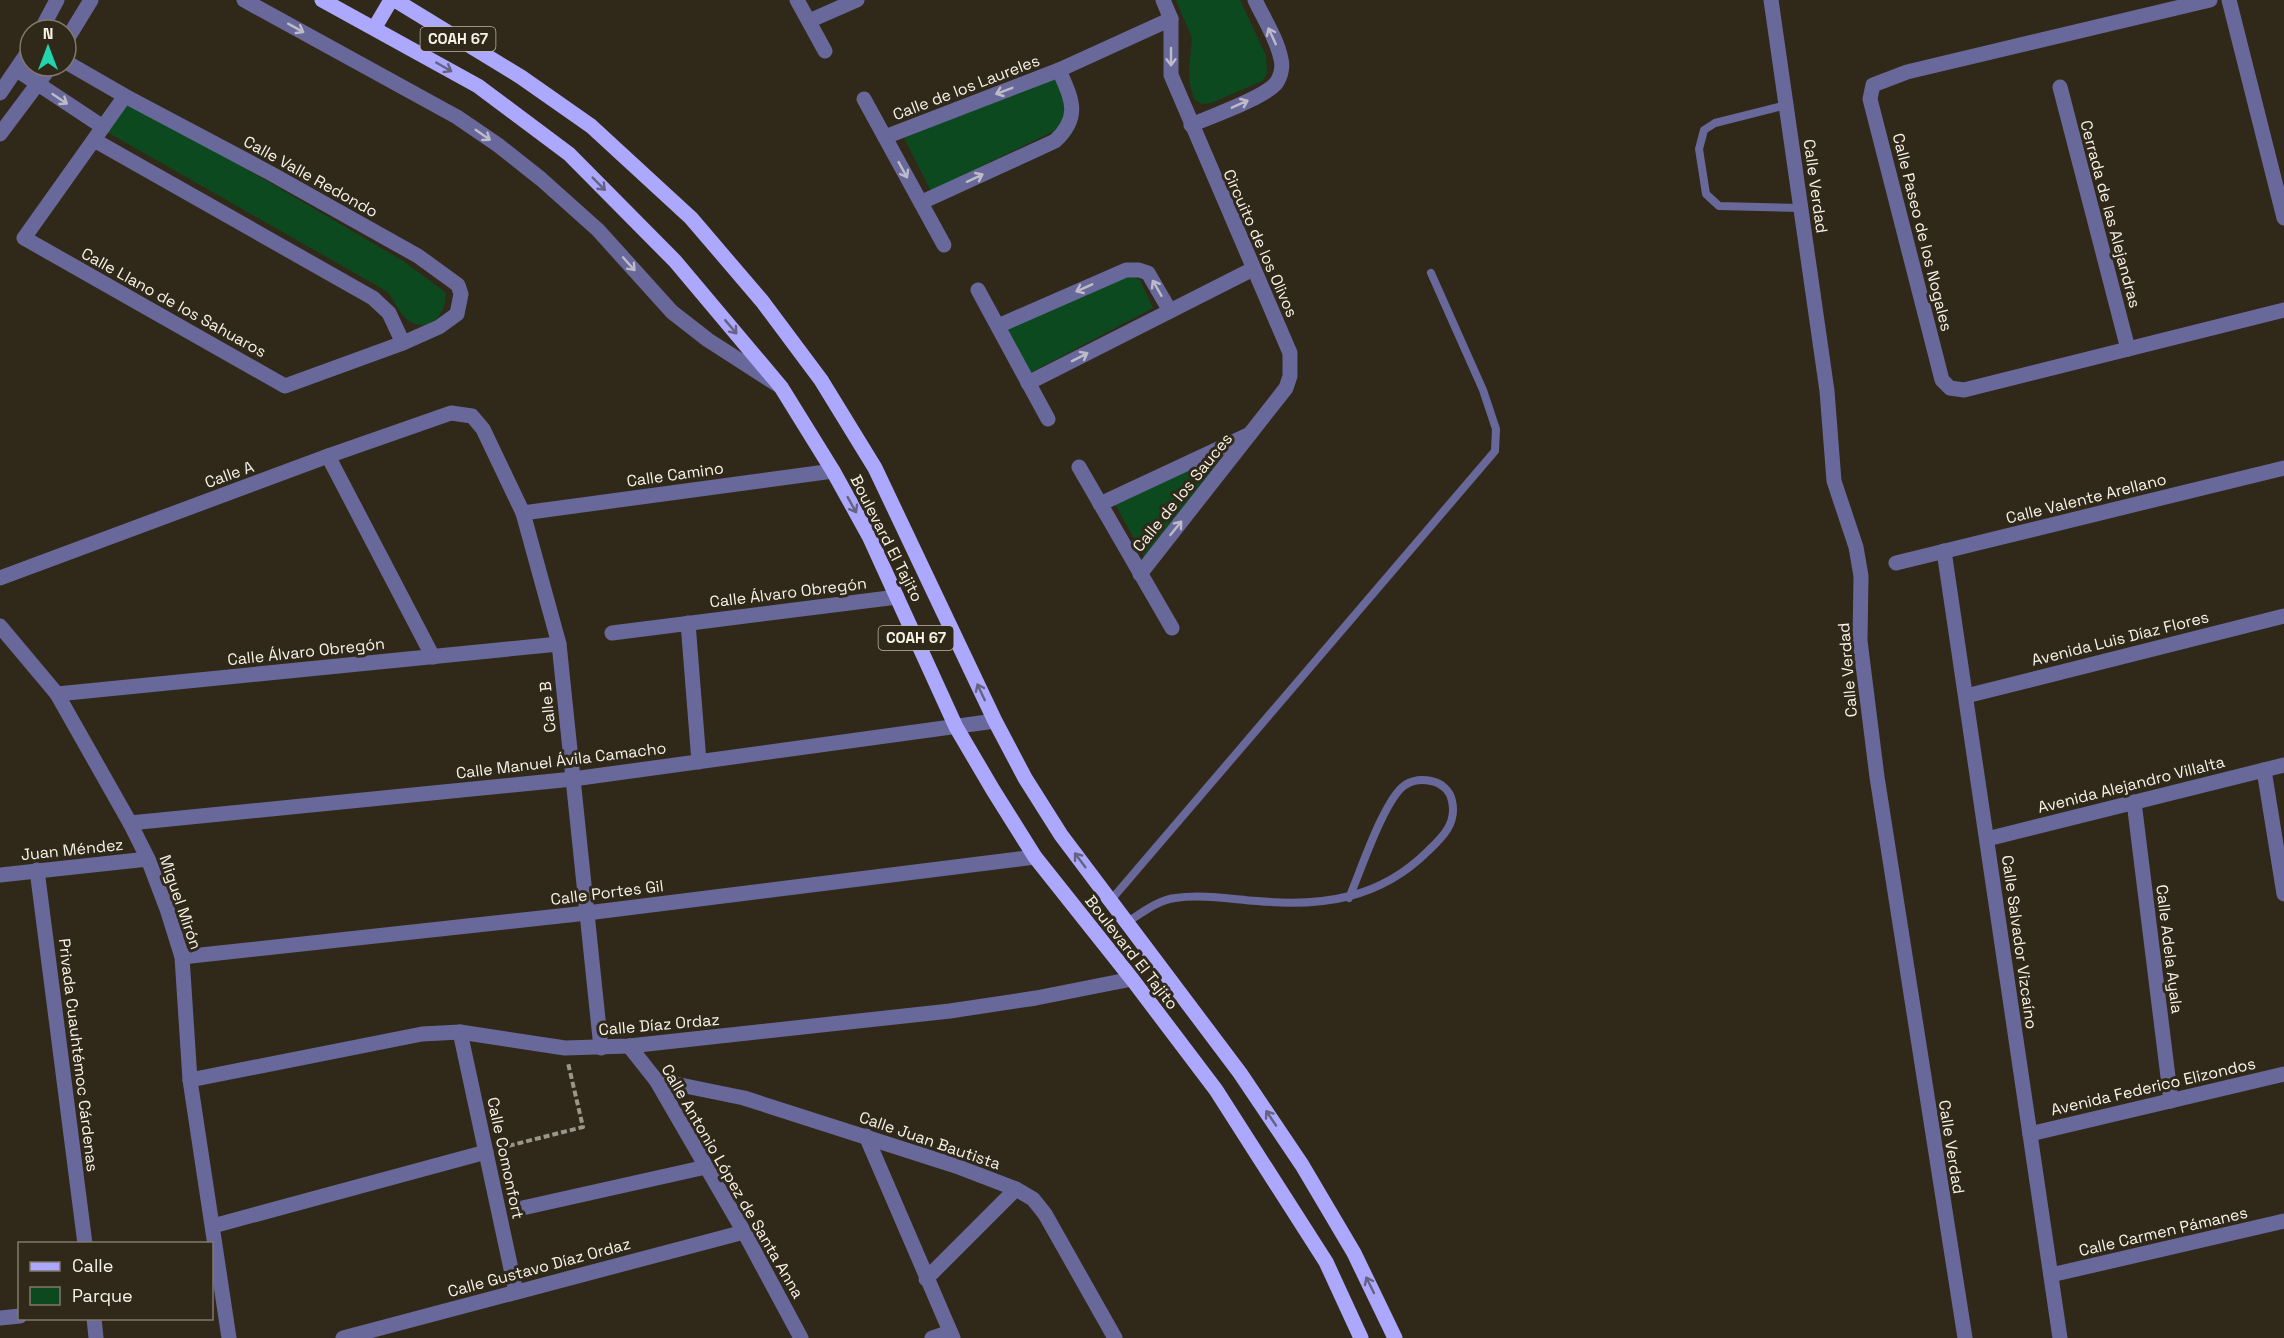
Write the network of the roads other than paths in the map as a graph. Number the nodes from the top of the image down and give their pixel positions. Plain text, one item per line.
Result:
1 (57, 0) edge
2 (91, 0) edge
3 (244, 0) edge
4 (322, 0) edge
5 (393, 0) edge
6 (797, 0) edge
7 (857, 0) edge
8 (1163, 0) edge
9 (1255, 0) edge
10 (1771, 0) edge
11 (2210, 0) edge
12 (2229, 0) edge
13 (47, 18) edge
14 (1171, 19) junction
15 (78, 21) edge
16 (809, 21) junction
17 (375, 27) junction
18 (825, 51) dead end
19 (78, 69) edge
20 (17, 70) joint
21 (1059, 70) junction
22 (42, 78) edge
23 (38, 84) junction
24 (2060, 87) dead end
25 (0, 93) edge
26 (125, 96) junction
27 (864, 99) dead end
28 (1786, 105) junction
29 (1191, 125) junction
30 (0, 134) edge
31 (98, 134) junction
32 (885, 137) junction
33 (922, 202) junction
34 (1801, 208) junction
35 (2284, 218) edge
36 (944, 245) dead end
37 (1253, 269) junction
38 (1431, 273) dead end
39 (978, 290) dead end
40 (461, 303) joint
41 (2284, 310) edge
42 (1170, 311) junction
43 (998, 326) junction
44 (403, 343) junction
45 (2128, 349) junction
46 (1290, 376) joint
47 (1028, 383) junction
48 (781, 387) junction
49 (472, 416) joint
50 (1048, 419) dead end
51 (1253, 432) junction
52 (328, 456) junction
53 (1079, 467) dead end
54 (2284, 468) edge
55 (833, 471) junction
56 (1100, 504) junction
57 (523, 513) junction
58 (1944, 551) junction
59 (1896, 563) dead end
60 (1140, 574) junction
61 (0, 578) edge
62 (897, 597) junction
63 (2284, 615) edge
64 (688, 623) junction
65 (0, 626) edge
66 (1172, 628) dead end
67 (612, 633) dead end
68 (558, 644) junction
69 (433, 657) junction
70 (57, 694) junction
71 (1966, 696) junction
72 (995, 721) junction
73 (956, 727) junction
74 (699, 762) junction
75 (2284, 765) edge
76 (2264, 770) junction
77 (573, 779) junction
78 (2134, 802) junction
79 (130, 822) junction
80 (1987, 839) junction
81 (1035, 857) junction
82 (148, 859) junction
83 (37, 870) junction
84 (0, 875) edge
85 (2284, 894) edge
86 (1349, 898) junction
87 (1110, 900) junction
88 (586, 913) junction
89 (1127, 922) junction
90 (182, 957) junction
91 (1132, 979) junction
92 (460, 1032) junction
93 (629, 1046) junction
94 (601, 1048) junction
95 (2284, 1074) edge
96 (190, 1080) junction
97 (656, 1080) junction
98 (2171, 1101) junction
99 (2030, 1134) junction
100 (866, 1136) junction
101 (486, 1152) junction
102 (706, 1167) junction
103 (1016, 1189) junction
104 (518, 1209) dead end
105 (2284, 1221) edge
106 (213, 1226) junction
107 (744, 1232) junction
108 (85, 1242) edge
109 (2051, 1275) junction
110 (926, 1279) junction
111 (217, 1291) edge
112 (516, 1292) junction
113 (18, 1316) edge
114 (0, 1318) edge
115 (94, 1320) edge
116 (952, 1335) edge
117 (96, 1338) edge
118 (229, 1338) edge
119 (344, 1338) edge
120 (801, 1338) edge
121 (932, 1338) edge
122 (1115, 1338) edge
123 (1361, 1338) edge
124 (1395, 1338) edge
125 (1965, 1338) edge
126 (2060, 1338) edge

1 - 13 street
2 - 15 street
3 -> 48 street
4 - 17 main road, Boulevard El Tajito / COAH 67
5 - 17 main road
72 -> 5 main road, Boulevard El Tajito / COAH 67
6 - 16 street
7 - 16 street
8 - 14 street, Circuito de los Olivos
29 -> 9 street
10 - 28 street, Calle Verdad
11 - 45 street, Calle Paseo de los Nogales
12 - 35 street
14 - 21 street, Calle de los Laureles
14 -> 29 street, Circuito de los Olivos
16 - 18 street
17 -> 48 main road, Boulevard El Tajito / COAH 67
19 - 26 street, Calle Valle Redondo
20 - 23 street
20 - 25 street
21 -> 32 street, Calle de los Laureles
33 -> 21 street, Calle de los Laureles
22 - 23 street
23 - 30 street
23 -> 31 street
24 - 45 street, Cerrada de las Alejandras
26 - 31 street, Calle Llano de los Sahuaros
26 - 40 street, Calle Valle Redondo
27 - 32 street, Calle de los Laureles
28 - 34 street, Calle Verdad
28 - 34 lane
29 - 37 street, Circuito de los Olivos
31 - 44 street
31 - 44 street, Calle Llano de los Sahuaros
32 -> 33 street, Calle de los Laureles
33 - 36 street, Calle de los Laureles
34 - 125 street, Calle Verdad
37 - 42 street
37 - 46 street, Circuito de los Olivos
38 - 87 lane
39 - 43 street
40 - 44 street, Calle Llano de los Sahuaros
41 - 45 street, Calle Paseo de los Nogales
42 -> 43 street
47 -> 42 street
43 - 47 street
46 - 51 street, Calle de los Sauces
47 - 50 street
48 - 55 main road, Boulevard El Tajito / COAH 67
49 - 52 street, Calle A
49 - 57 street, Calle B
51 - 56 street, Calle de los Sauces
60 -> 51 street, Calle de los Sauces
52 - 61 street, Calle A
52 - 69 street
53 - 56 street, Calle de los Sauces
54 - 58 street, Calle Valente Arellano
55 - 57 street, Calle Camino
55 -> 62 main road, Boulevard El Tajito / COAH 67
56 - 60 street, Calle de los Sauces
57 - 68 street, Calle B
58 - 59 street, Calle Valente Arellano
58 - 71 street, Calle Salvador Vizcaíno
60 - 66 street, Calle de los Sauces
62 - 64 street, Calle Álvaro Obregón
62 - 73 main road, Boulevard El Tajito / COAH 67
63 - 71 street, Avenida Luis Díaz Flores
64 - 67 street, Calle Álvaro Obregón
64 - 74 street
65 - 70 street, Miguel Mirón
68 - 69 street, Calle Álvaro Obregón
68 - 77 street, Calle B
69 - 70 street, Calle Álvaro Obregón
70 - 79 street, Miguel Mirón
71 - 80 street, Calle Salvador Vizcaíno
72 - 73 street, Calle Manuel Ávila Camacho
87 -> 72 main road, Boulevard El Tajito / COAH 67
73 - 74 street, Calle Manuel Ávila Camacho
73 - 81 main road, Boulevard El Tajito / COAH 67
74 - 77 street, Calle Manuel Ávila Camacho
75 - 76 street, Avenida Alejandro Villalta
76 - 78 street, Avenida Alejandro Villalta
76 - 85 street
77 - 79 street, Calle Manuel Ávila Camacho
77 - 88 street, Calle B
78 - 80 street, Avenida Alejandro Villalta
78 - 98 street, Calle Adela Ayala
79 - 82 street, Miguel Mirón
80 - 99 street, Calle Salvador Vizcaíno
81 - 88 street, Calle Portes Gil
81 - 91 main road, Boulevard El Tajito / COAH 67
82 - 83 street, Juan Méndez
82 - 90 street, Miguel Mirón
83 - 84 street, Juan Méndez
83 - 108 street, Privada Cuauhtémoc Cárdenas
86 - 86 lane
86 - 89 lane
87 - 89 main road, Boulevard El Tajito / COAH 67
88 - 90 street, Calle Portes Gil
88 - 94 street, Calle B
124 -> 89 main road, Boulevard El Tajito / COAH 67
90 - 96 street, Miguel Mirón
91 - 93 street, Calle Díaz Ordaz
91 - 123 main road, Boulevard El Tajito / COAH 67
92 - 94 street, Calle Díaz Ordaz
92 - 96 street, Calle Díaz Ordaz
92 - 101 street, Calle Comonfort
93 - 94 street, Calle Díaz Ordaz
93 - 97 street, Calle Antonio López de Santa Anna
95 - 98 street, Avenida Federico Elizondos
96 - 106 street, Miguel Mirón
97 - 100 street, Calle Juan Bautista
97 - 102 street, Calle Antonio López de Santa Anna
98 - 99 street, Avenida Federico Elizondos
99 - 109 street, Calle Salvador Vizcaíno
100 - 103 street, Calle Juan Bautista
100 - 110 street
101 - 106 street
101 - 112 street, Calle Comonfort
102 - 104 street
102 - 107 street, Calle Antonio López de Santa Anna
103 - 110 street
103 - 122 street, Calle Juan Bautista
105 - 109 street, Calle Carmen Pámanes
106 - 111 street, Miguel Mirón
107 - 112 street, Calle Gustavo Díaz Ordaz
107 - 120 street, Calle Antonio López de Santa Anna
109 - 126 street, Calle Salvador Vizcaíno
110 - 116 street
111 - 118 street, Miguel Mirón
112 - 119 street, Calle Gustavo Díaz Ordaz
113 - 114 street
115 - 117 street
116 - 121 street

